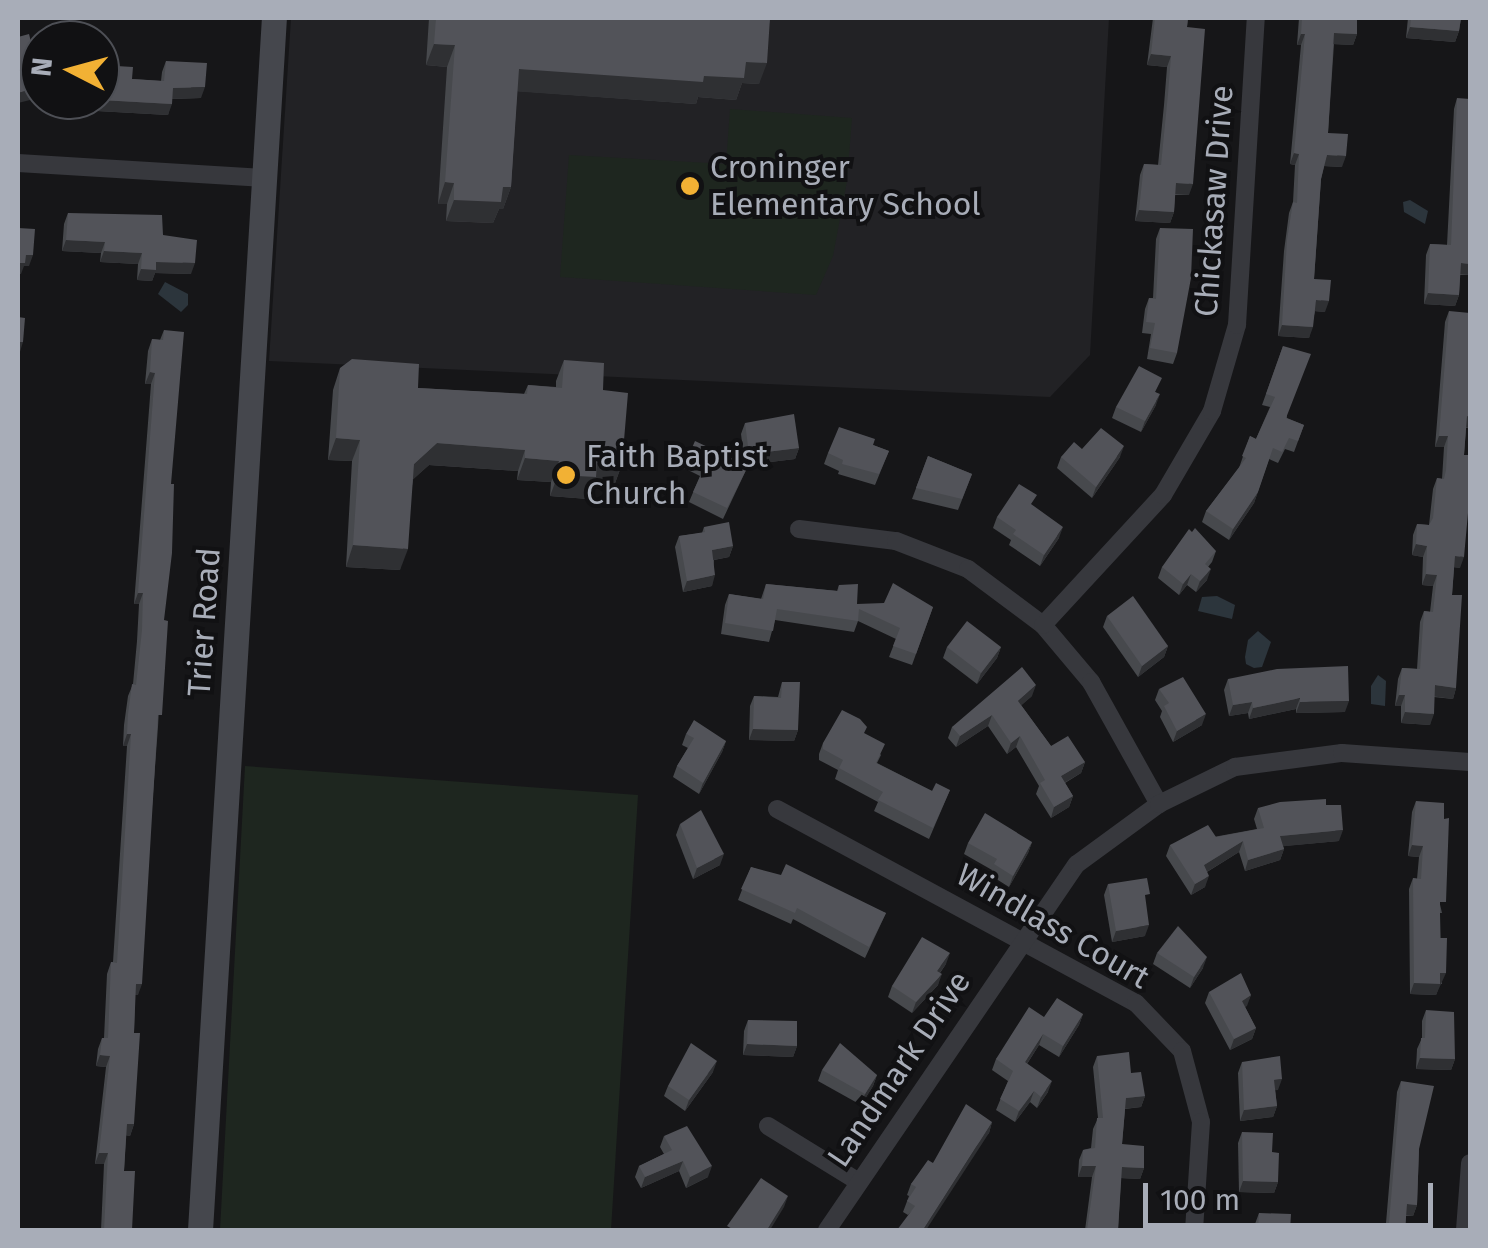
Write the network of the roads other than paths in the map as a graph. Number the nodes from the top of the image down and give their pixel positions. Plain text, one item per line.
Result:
1 (274, 18) edge
2 (1256, 18) edge
3 (18, 163) edge
4 (264, 178) junction
5 (798, 529) dead end
6 (1043, 625) junction
7 (1470, 762) edge
8 (1160, 804) junction
9 (777, 809) dead end
10 (1022, 941) junction
11 (768, 1126) dead end
12 (1470, 1163) edge
13 (859, 1182) junction
14 (200, 1230) edge
15 (827, 1230) edge
16 (1194, 1230) edge
17 (1465, 1230) edge

1 - 4 street, Trier Road
2 - 6 street, Chickasaw Drive
3 - 4 street
4 - 14 street, Trier Road
5 - 6 street
6 - 8 street
7 - 8 street, Landmark Drive
8 - 10 street, Landmark Drive
9 - 10 street, Windlass Court
10 - 13 street, Landmark Drive
10 - 16 street, Windlass Court
11 - 13 street
12 - 17 street
13 - 15 street, Landmark Drive

